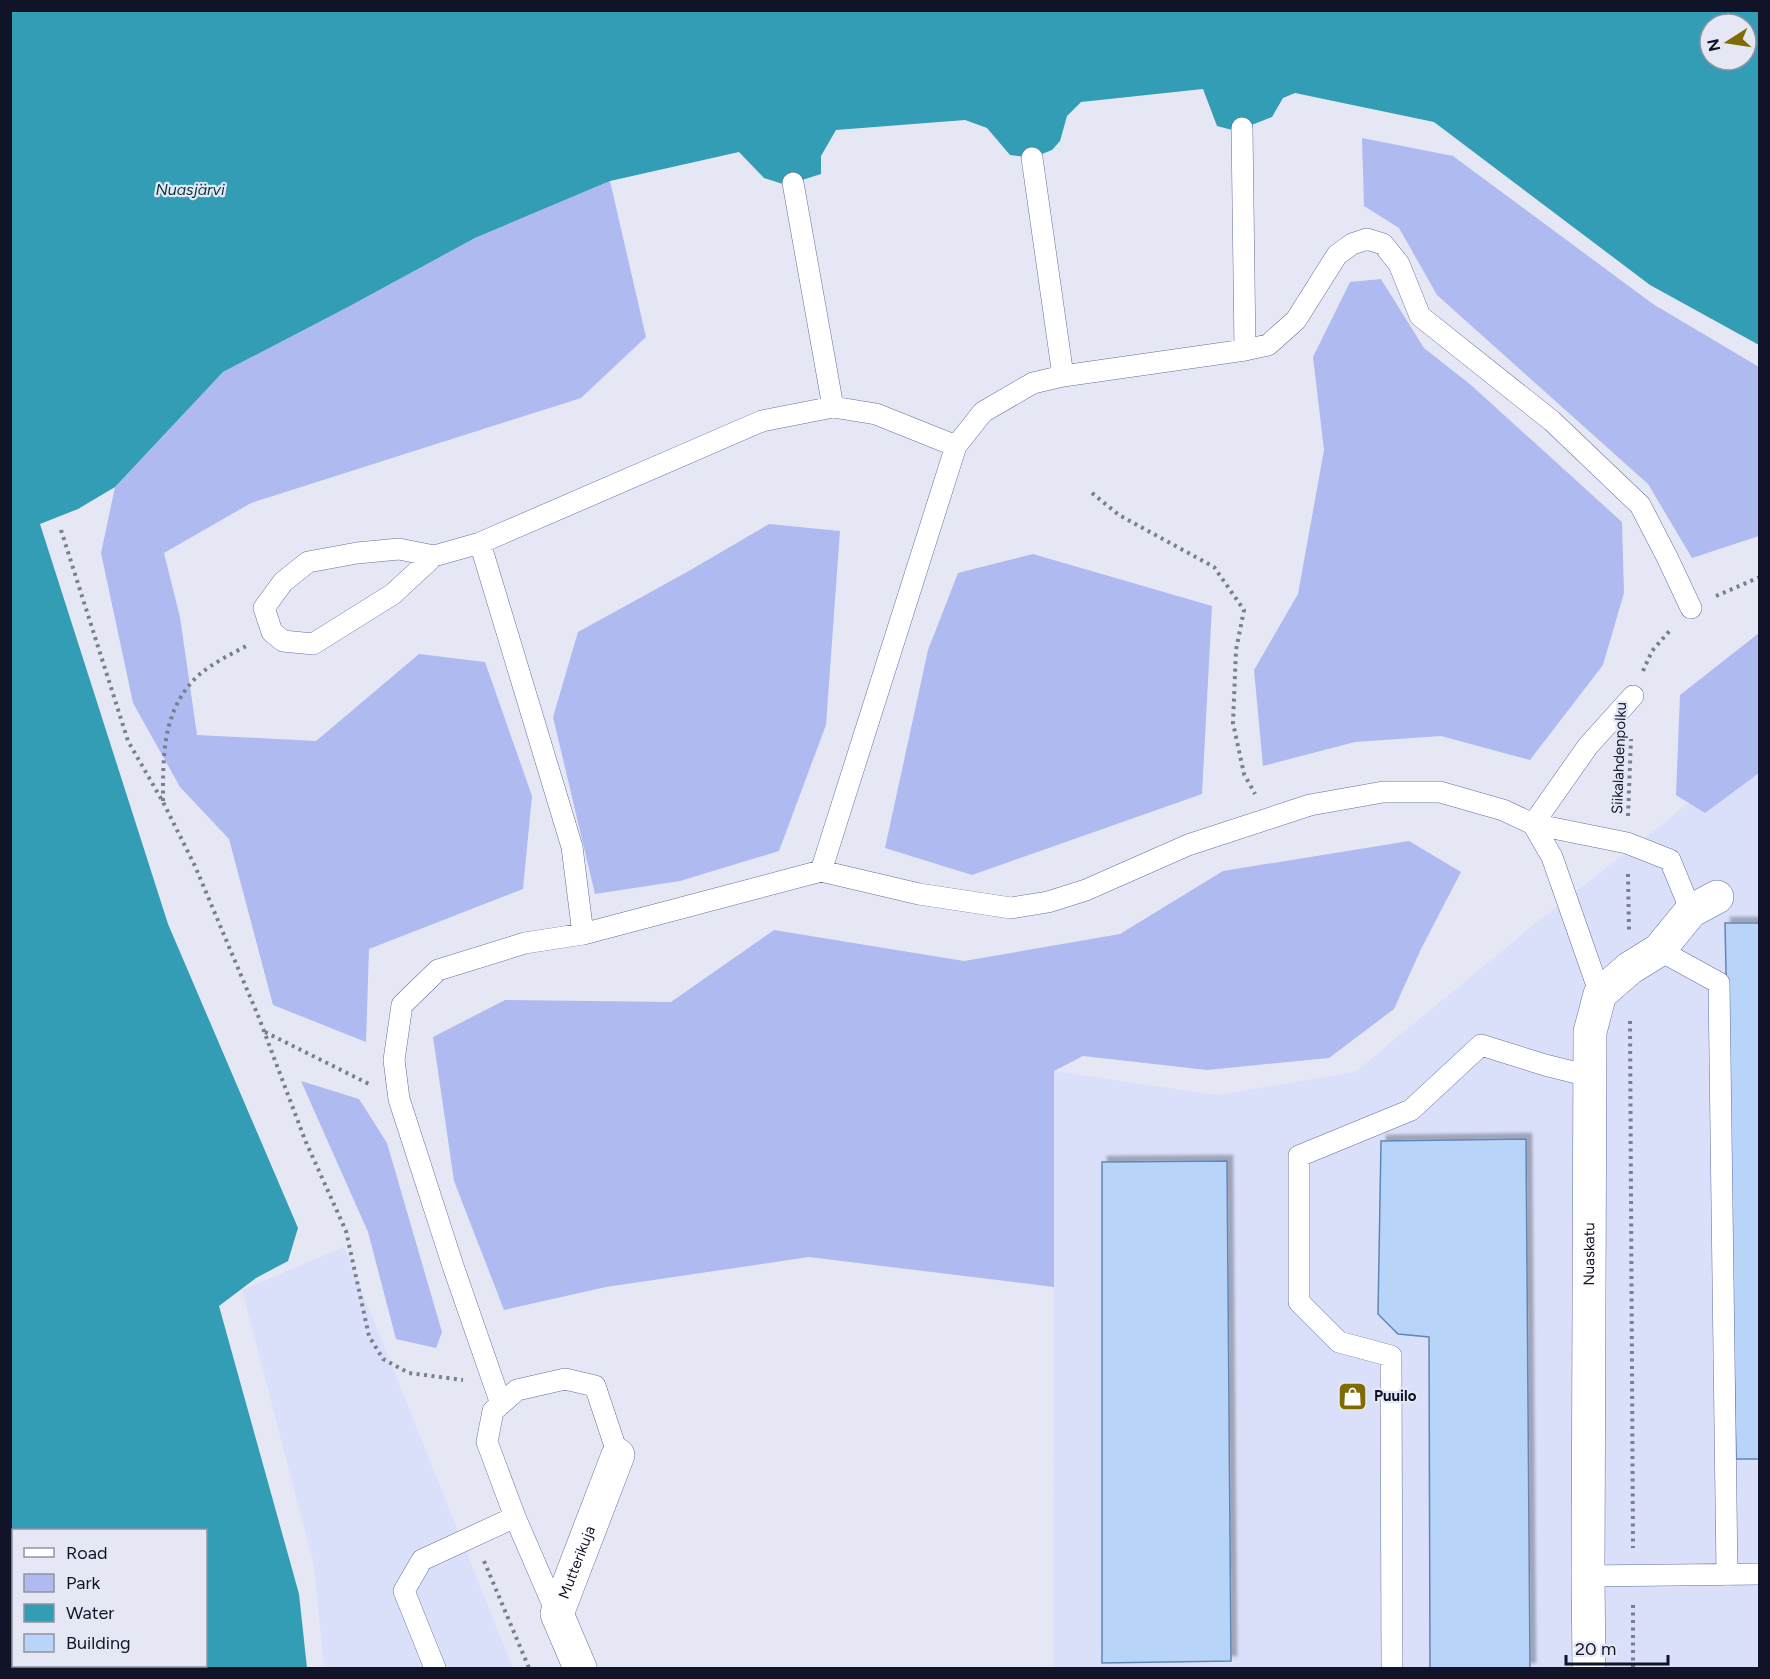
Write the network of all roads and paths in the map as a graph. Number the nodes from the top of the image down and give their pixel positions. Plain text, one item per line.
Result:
1 (1242, 128) dead end
2 (1032, 158) dead end
3 (793, 183) dead end
4 (1245, 350) junction
5 (1063, 376) junction
6 (833, 407) junction
7 (956, 446) junction
8 (1092, 493) dead end
9 (61, 530) dead end
10 (480, 543) junction
11 (434, 556) junction
12 (1760, 577) edge
13 (1690, 608) junction
14 (272, 632) junction
15 (1633, 696) junction
16 (163, 802) junction
17 (1268, 819) junction
18 (1533, 824) junction
19 (1627, 843) junction
20 (820, 871) junction
21 (1704, 904) joint
22 (583, 934) junction
23 (1659, 950) junction
24 (1630, 968) junction
25 (1600, 994) junction
26 (265, 1032) junction
27 (1589, 1076) junction
28 (399, 1099) junction
29 (494, 1383) junction
30 (501, 1404) junction
31 (618, 1455) joint
32 (515, 1517) junction
33 (473, 1536) junction
34 (1760, 1574) edge
35 (1633, 1575) junction
36 (1727, 1575) junction
37 (1588, 1576) junction
38 (557, 1614) junction
39 (435, 1668) edge
40 (529, 1668) edge
41 (580, 1668) edge
42 (1392, 1668) edge
43 (1590, 1668) edge
44 (1633, 1668) edge

1 - 4 lane
2 - 5 lane
3 - 6 lane
4 - 5 lane
4 - 13 lane
5 - 7 lane
6 - 7 lane
6 - 10 lane
7 - 20 lane
8 - 17 path
9 - 16 path
10 - 11 lane
10 - 22 lane
11 - 14 lane
11 - 14 lane
12 - 13 path, Siikalahdenpolku
13 - 15 path, Siikalahdenpolku
14 - 16 path
15 - 18 lane
15 - 19 path, Siikalahdenpolku
16 - 26 path
17 - 18 lane
17 - 20 lane
18 - 19 lane
18 - 25 lane
19 - 21 lane
19 - 24 path, Siikalahdenpolku
20 - 22 lane
21 - 23 street
22 - 28 lane
23 - 24 street
23 - 36 lane
24 - 25 street
24 - 35 path, Siikalahdenpolku
25 - 27 street, Nuaskatu
26 - 28 path
26 - 29 path
27 - 37 street, Nuaskatu
27 - 42 lane
28 - 29 lane
29 - 30 lane
30 - 31 lane
30 - 32 lane
31 - 38 street, Mutterikuja
32 - 33 lane
32 - 38 lane
33 - 39 lane
33 - 40 path
34 - 36 lane
35 - 36 lane
35 - 37 lane
35 - 44 path, Siikalahdenpolku
37 - 43 street, Nuaskatu
38 - 41 street, Mutterikuja

